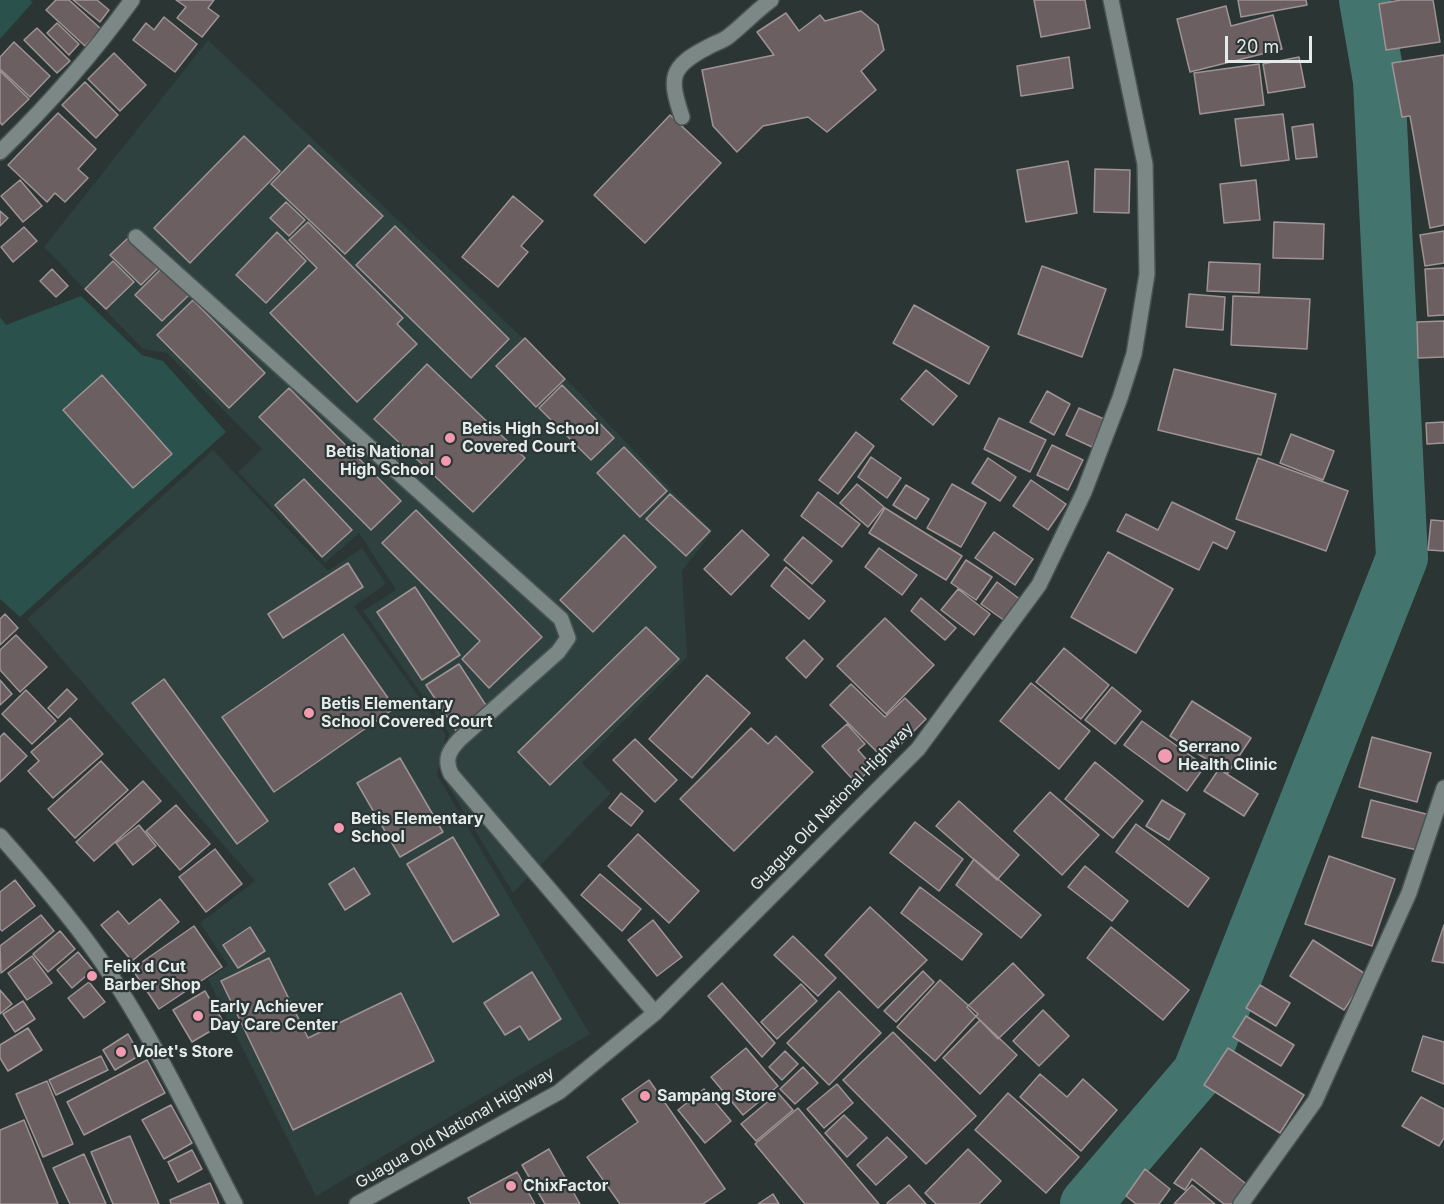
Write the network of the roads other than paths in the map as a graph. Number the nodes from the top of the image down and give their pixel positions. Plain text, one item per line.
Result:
1 (132, 0) edge
2 (771, 0) edge
3 (1111, 0) edge
4 (682, 117) dead end
5 (0, 152) edge
6 (136, 237) dead end
7 (1444, 788) edge
8 (0, 836) edge
9 (655, 1013) junction
10 (235, 1204) edge
11 (357, 1204) edge
12 (1241, 1204) edge

1 - 5 main road
2 - 4 main road
3 - 9 main road, Guagua Old National Highway
6 - 9 main road
7 - 12 main road
8 - 10 main road
9 - 11 main road, Guagua Old National Highway

